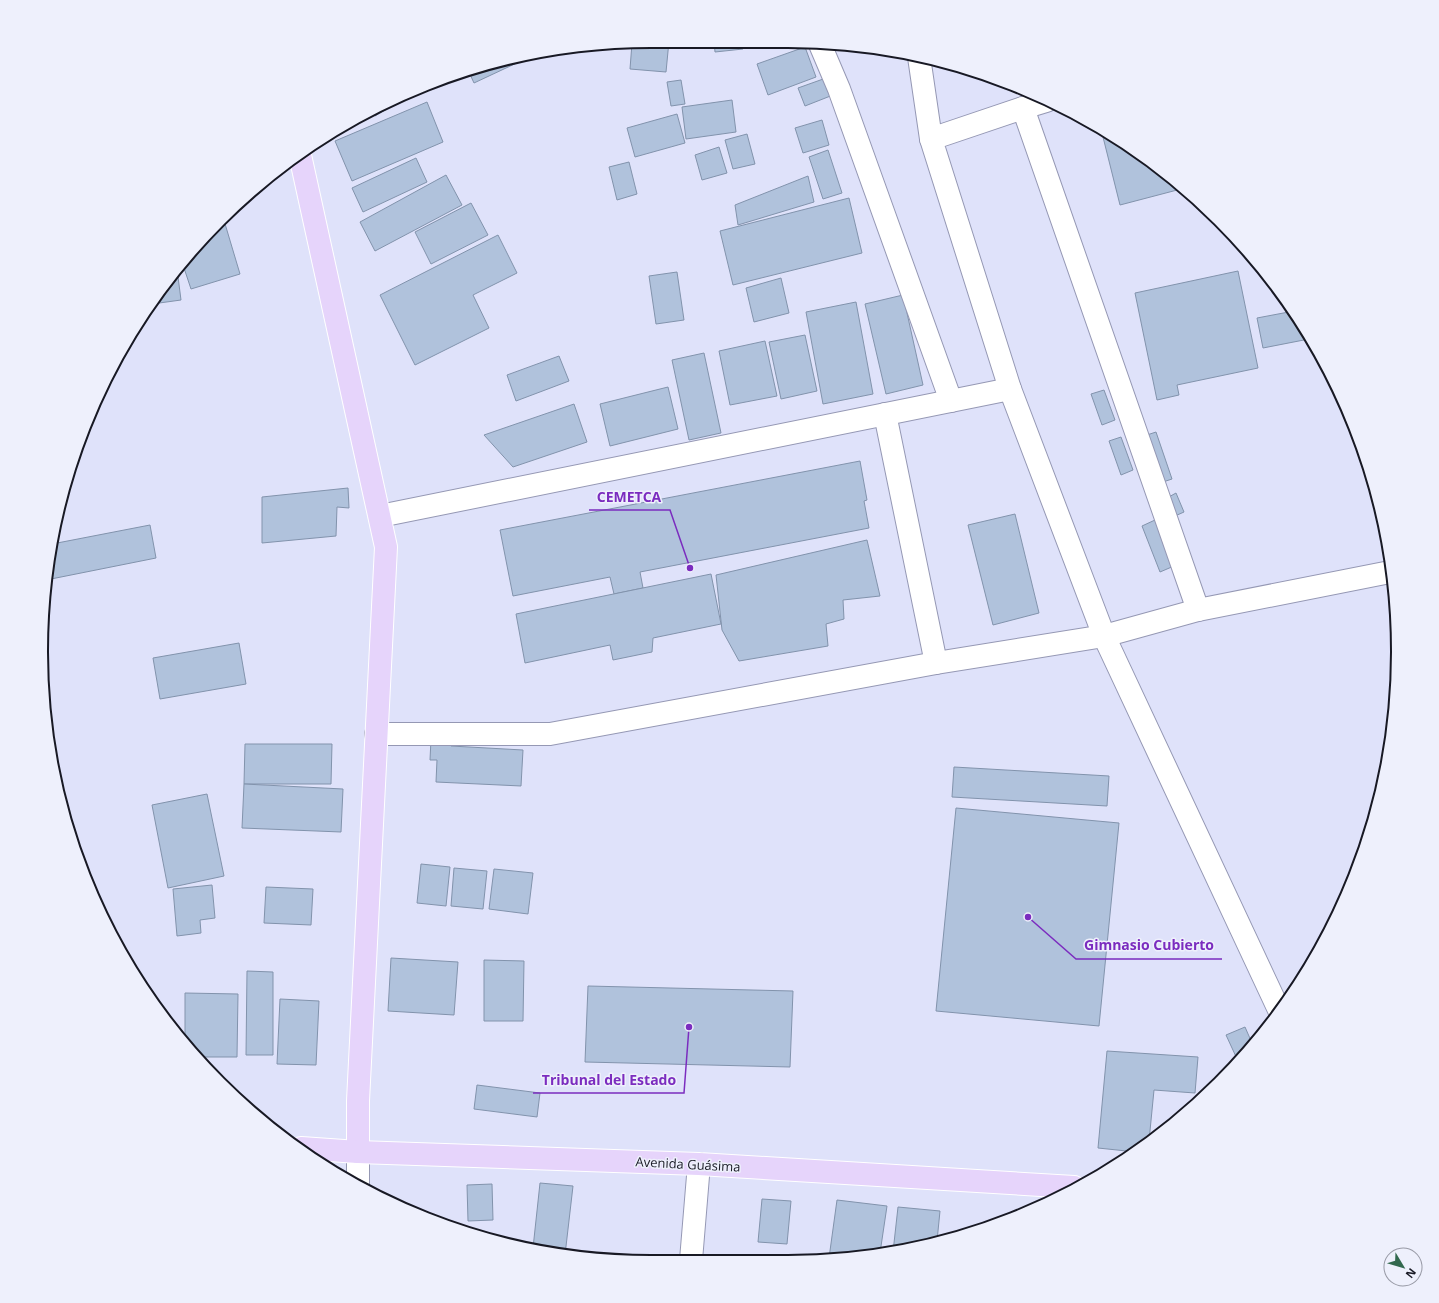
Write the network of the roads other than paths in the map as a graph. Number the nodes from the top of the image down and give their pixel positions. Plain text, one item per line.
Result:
1 (822, 49) edge
2 (920, 63) edge
3 (1039, 103) edge
4 (1024, 108) junction
5 (931, 139) junction
6 (301, 161) edge
7 (1010, 389) junction
8 (951, 401) junction
9 (885, 414) junction
10 (380, 516) junction
11 (1386, 573) edge
12 (1198, 610) junction
13 (1104, 636) junction
14 (936, 663) junction
15 (376, 734) junction
16 (1276, 1004) edge
17 (310, 1149) edge
18 (358, 1152) junction
19 (699, 1164) junction
20 (358, 1178) edge
21 (1066, 1187) edge
22 (691, 1255) edge

1 - 8 street
2 - 5 street
3 - 4 street
4 - 5 street
4 - 12 street
5 - 7 street
6 - 10 main road
7 - 8 street
7 - 13 street
8 - 9 street
9 - 10 street
9 - 14 street
10 - 15 main road
11 - 12 street
12 - 13 street
13 - 14 street
13 - 16 street
14 - 15 street
15 - 18 main road
17 - 18 main road, Avenida Guásima
18 - 19 main road, Avenida Guásima
18 - 20 street
19 - 21 main road, Avenida Guásima
19 - 22 street

